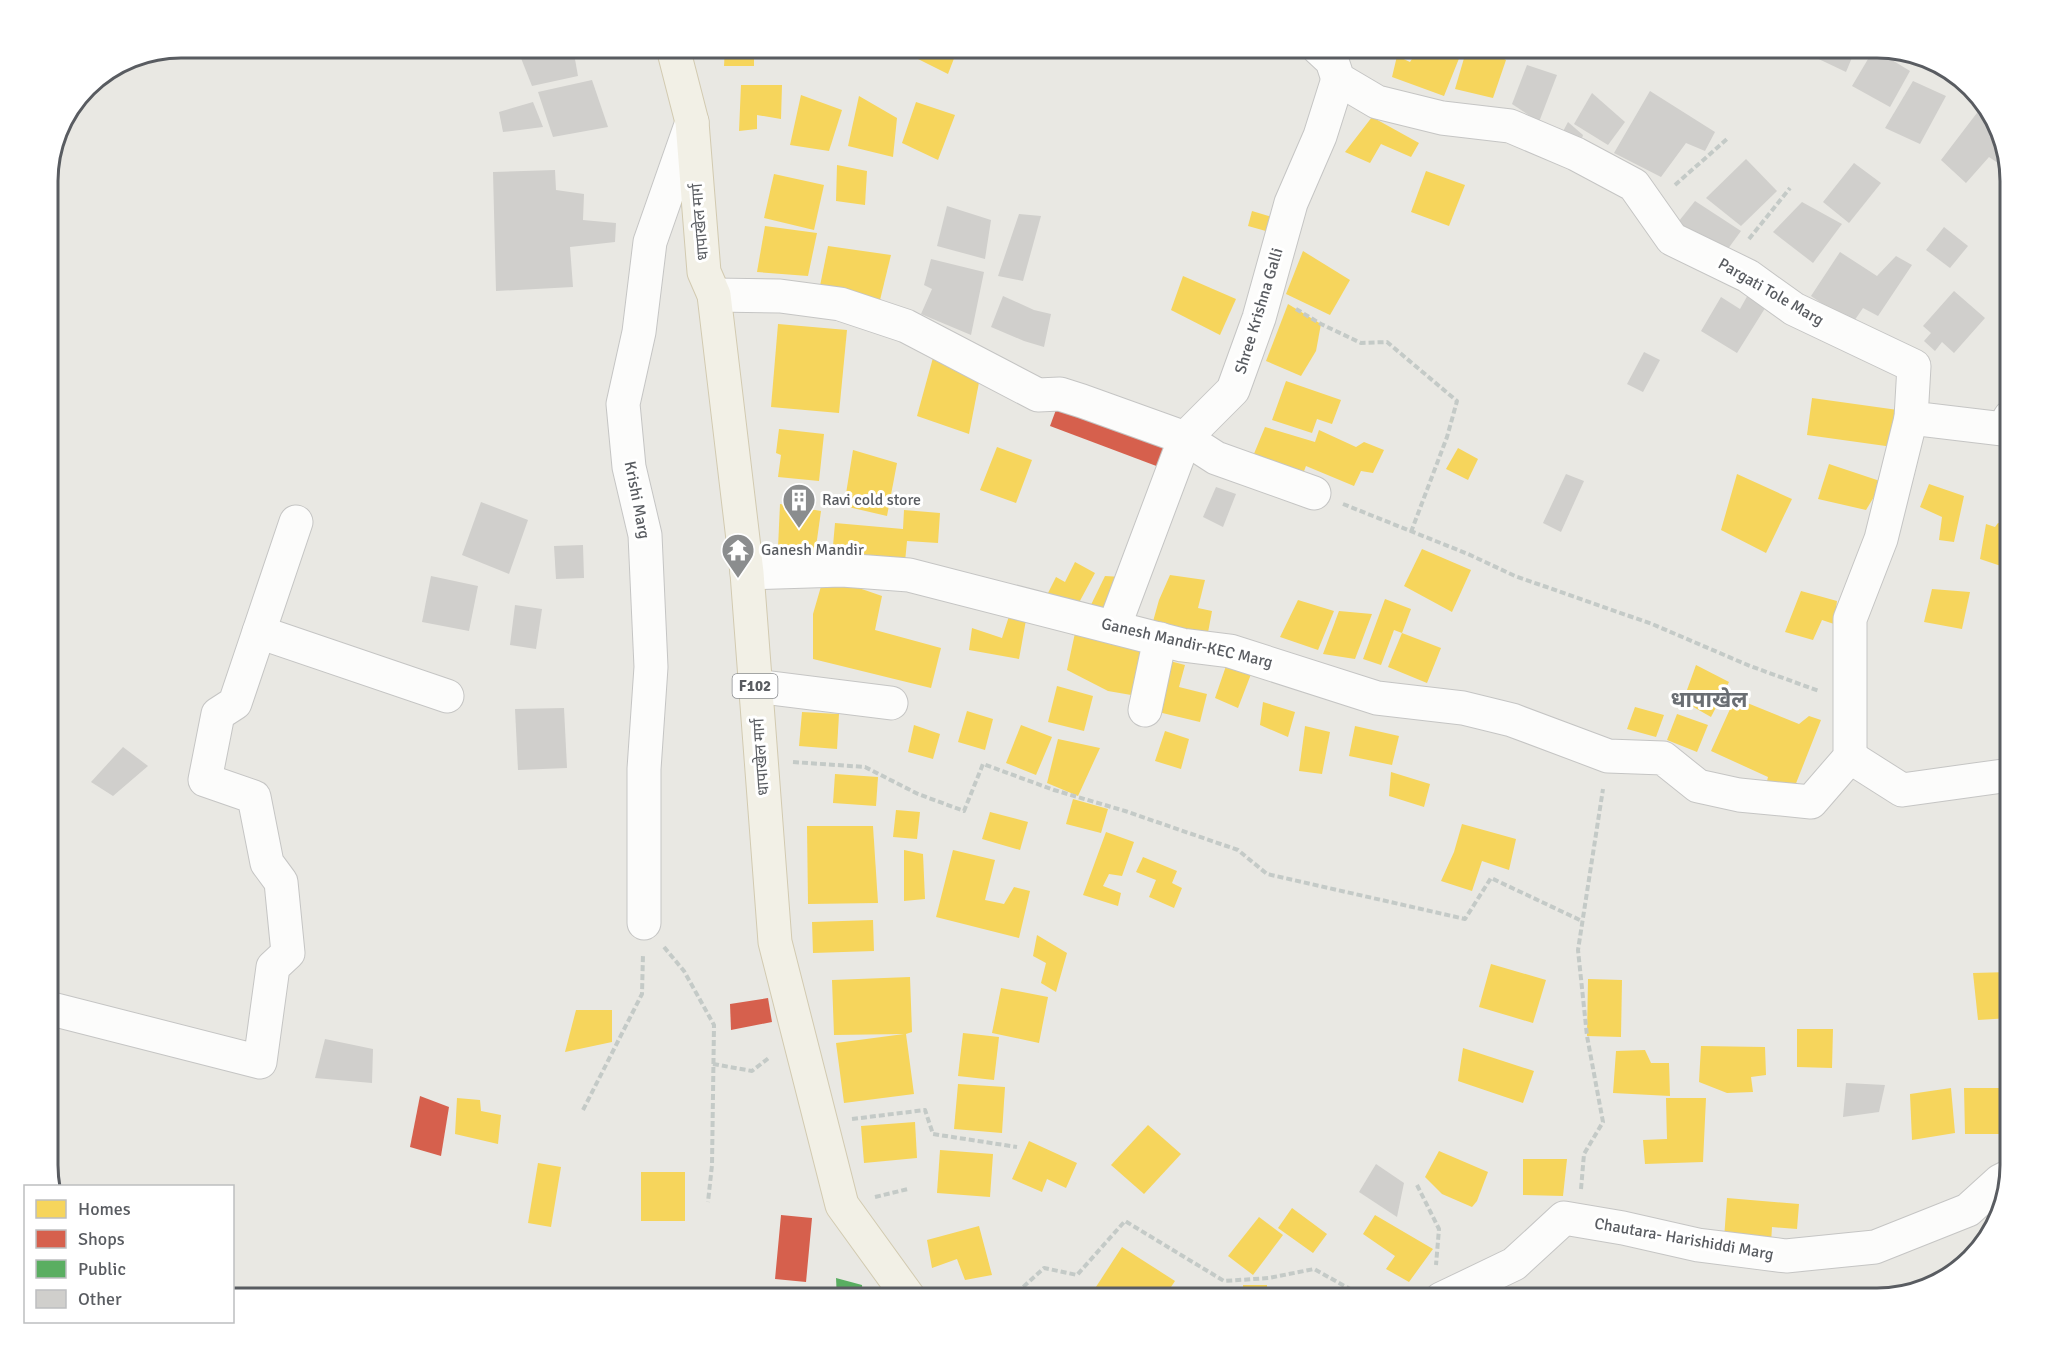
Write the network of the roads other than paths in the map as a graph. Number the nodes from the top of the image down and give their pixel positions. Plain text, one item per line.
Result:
1 (1329, 58) edge
2 (676, 59) edge
3 (1338, 79) junction
4 (692, 122) junction
5 (714, 295) junction
6 (1911, 418) junction
7 (2000, 429) edge
8 (1185, 438) junction
9 (1314, 493) road end
10 (296, 522) dead end
11 (747, 573) junction
12 (1114, 627) junction
13 (259, 632) junction
14 (1161, 639) junction
15 (755, 686) junction
16 (447, 696) dead end
17 (891, 703) dead end
18 (1145, 710) dead end
19 (1850, 757) junction
20 (2000, 776) edge
21 (644, 923) road end
22 (59, 1011) edge
23 (1998, 1183) edge
24 (1438, 1284) edge
25 (902, 1288) edge

1 - 3 street
2 - 4 main road, धापाखेल मार्ग / F102
3 - 6 street, Pargati Tole Marg
3 - 8 street, Shree Krishna Galli
4 - 5 main road, धापाखेल मार्ग / F102
4 - 21 street, Krishi Marg
5 - 8 street
5 - 11 main road, धापाखेल मार्ग / F102
6 - 7 street
6 - 19 street
8 - 9 street
8 - 12 street, Shree Krishna Galli
10 - 13 street
11 - 12 street, Ganesh Mandir-KEC Marg
11 - 15 main road, धापाखेल मार्ग / F102
12 - 14 street, Ganesh Mandir-KEC Marg
13 - 16 street
13 - 22 street
14 - 18 street
14 - 19 street, Ganesh Mandir-KEC Marg
15 - 17 street
15 - 25 main road, धापाखेल मार्ग / F102
19 - 20 street
23 - 24 street, Chautara- Harishiddi Marg

